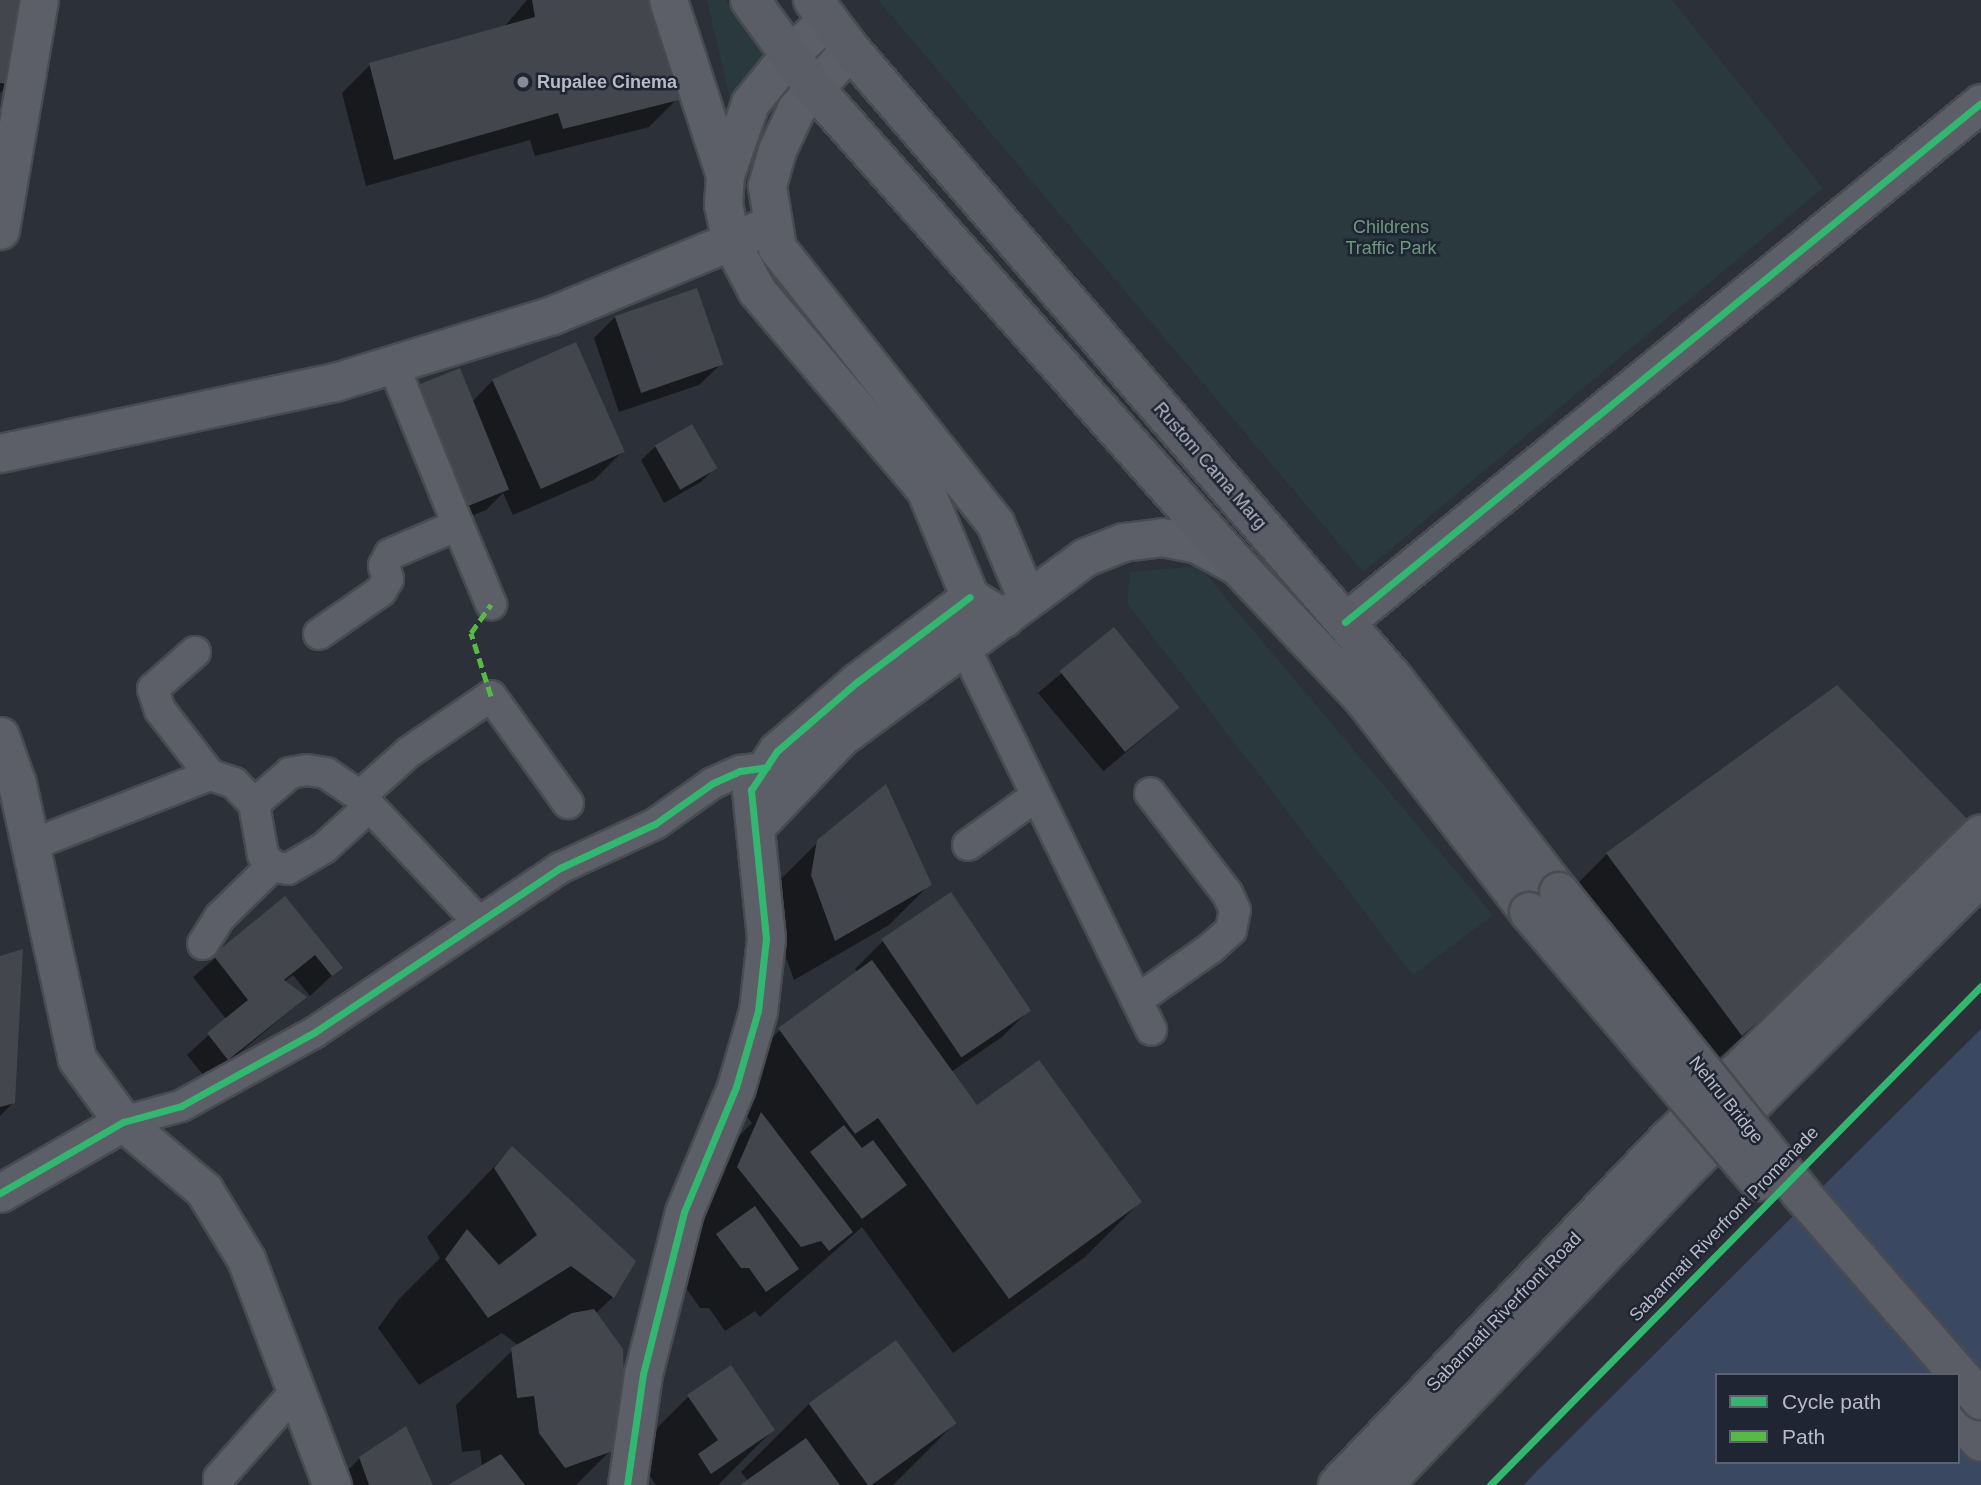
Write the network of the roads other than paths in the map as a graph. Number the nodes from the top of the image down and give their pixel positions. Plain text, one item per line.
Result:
1 (39, 0) edge
2 (668, 0) edge
3 (750, 0) edge
4 (830, 23) edge
5 (789, 55) junction
6 (813, 86) junction
7 (1981, 103) edge
8 (725, 175) junction
9 (770, 225) junction
10 (0, 230) edge
11 (731, 242) junction
12 (393, 364) junction
13 (0, 453) edge
14 (457, 525) junction
15 (1238, 566) junction
16 (970, 597) junction
17 (491, 604) dead end
18 (1016, 609) junction
19 (1345, 622) junction
20 (319, 634) dead end
21 (964, 646) junction
22 (195, 652) dead end
23 (0, 736) edge
24 (767, 767) junction
25 (210, 775) junction
26 (1150, 793) dead end
27 (1036, 796) junction
28 (365, 801) junction
29 (568, 803) dead end
30 (254, 804) junction
31 (757, 825) junction
32 (1981, 835) edge
33 (31, 845) junction
34 (968, 845) dead end
35 (272, 866) junction
36 (1981, 876) edge
37 (1544, 902) junction
38 (478, 921) junction
39 (203, 944) dead end
40 (1137, 1000) junction
41 (1151, 1030) dead end
42 (123, 1122) junction
43 (0, 1193) edge
44 (1922, 1373) edge
45 (1958, 1373) edge
46 (1960, 1376) edge
47 (296, 1391) junction
48 (1981, 1400) edge
49 (1960, 1418) edge
50 (1981, 1442) edge
51 (219, 1485) edge
52 (332, 1485) edge
53 (627, 1485) edge
54 (1338, 1485) edge
55 (1382, 1485) edge

1 - 10 street
2 - 8 street
3 - 5 main road
4 - 5 street
4 - 6 street
4 - 19 main road, Rustom Cama Marg
5 - 6 main road
5 - 8 street
6 - 9 street
6 - 15 main road
7 - 19 street
8 - 11 street
9 - 11 street
9 - 18 street
11 - 12 street
11 - 16 street
12 - 13 street
12 - 14 street
14 - 17 street
14 - 20 street
15 - 18 street
15 - 37 main road
16 - 18 street
16 - 24 street
18 - 21 street
19 - 37 main road, Rustom Cama Marg
21 - 27 street
21 - 31 street
22 - 25 street
23 - 33 street
24 - 31 street
24 - 38 street
25 - 30 street
25 - 33 street
26 - 40 street
27 - 34 street
27 - 40 street
28 - 29 street
28 - 30 street
28 - 35 street
28 - 38 street
30 - 35 street
31 - 53 street
32 - 54 main road, Sabarmati Riverfront Road
33 - 42 street
35 - 39 street
36 - 55 main road
37 - 44 main road, Nehru Bridge, bridge
37 - 45 main road, Nehru Bridge, bridge
38 - 42 street
40 - 41 street
42 - 43 street
42 - 47 street
46 - 48 main road, Nehru Bridge, bridge
47 - 51 street
47 - 52 street
49 - 50 main road

